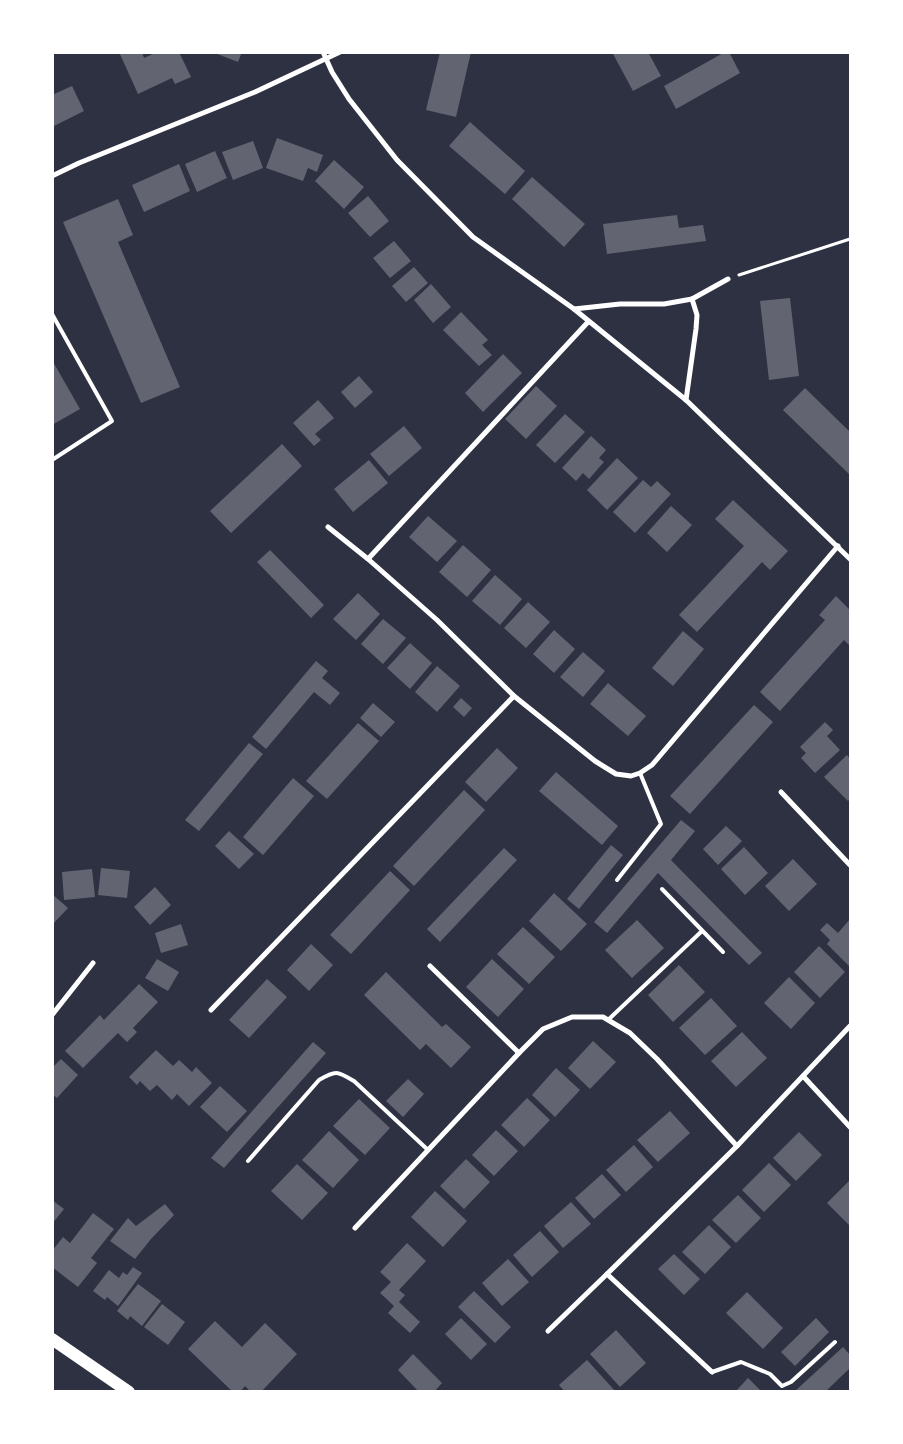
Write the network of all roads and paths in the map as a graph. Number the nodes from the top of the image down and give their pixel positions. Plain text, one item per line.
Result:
1 (323, 52) edge
2 (340, 52) edge
3 (325, 60) junction
4 (52, 176) edge
5 (850, 239) edge
6 (728, 278) joint
7 (692, 300) junction
8 (574, 310) junction
9 (52, 314) edge
10 (588, 322) junction
11 (686, 400) junction
12 (52, 460) edge
13 (328, 527) dead end
14 (838, 546) junction
15 (368, 559) junction
16 (850, 559) edge
17 (514, 696) junction
18 (640, 773) junction
19 (781, 792) dead end
20 (850, 865) edge
21 (617, 880) dead end
22 (662, 890) dead end
23 (702, 930) junction
24 (723, 952) dead end
25 (93, 963) dead end
26 (430, 966) dead end
27 (211, 1010) dead end
28 (52, 1015) edge
29 (608, 1020) junction
30 (850, 1026) edge
31 (519, 1053) junction
32 (803, 1076) junction
33 (850, 1127) edge
34 (737, 1146) junction
35 (428, 1150) junction
36 (248, 1161) dead end
37 (355, 1228) dead end
38 (607, 1274) junction
39 (548, 1330) dead end
40 (52, 1339) edge
41 (835, 1342) dead end
42 (712, 1372) joint
43 (129, 1392) edge

1 - 3 street
2 - 3 street
3 - 4 street
3 - 8 street
5 - 6 path
6 - 7 street
7 - 8 street
7 - 11 street
8 - 10 street
9 - 12 lane
10 - 11 street
10 - 15 street
11 - 14 street
13 - 15 street
14 - 16 street
14 - 18 street
15 - 17 street
17 - 18 street
17 - 27 street
18 - 21 lane
19 - 20 street
22 - 23 lane
23 - 24 lane
23 - 29 lane
25 - 28 street
26 - 31 street
29 - 31 street
29 - 34 street
30 - 32 street
31 - 35 street
32 - 33 street
32 - 34 street
34 - 38 street
35 - 36 lane
35 - 37 street
38 - 39 street
38 - 42 street
40 - 43 main road
41 - 42 lane

